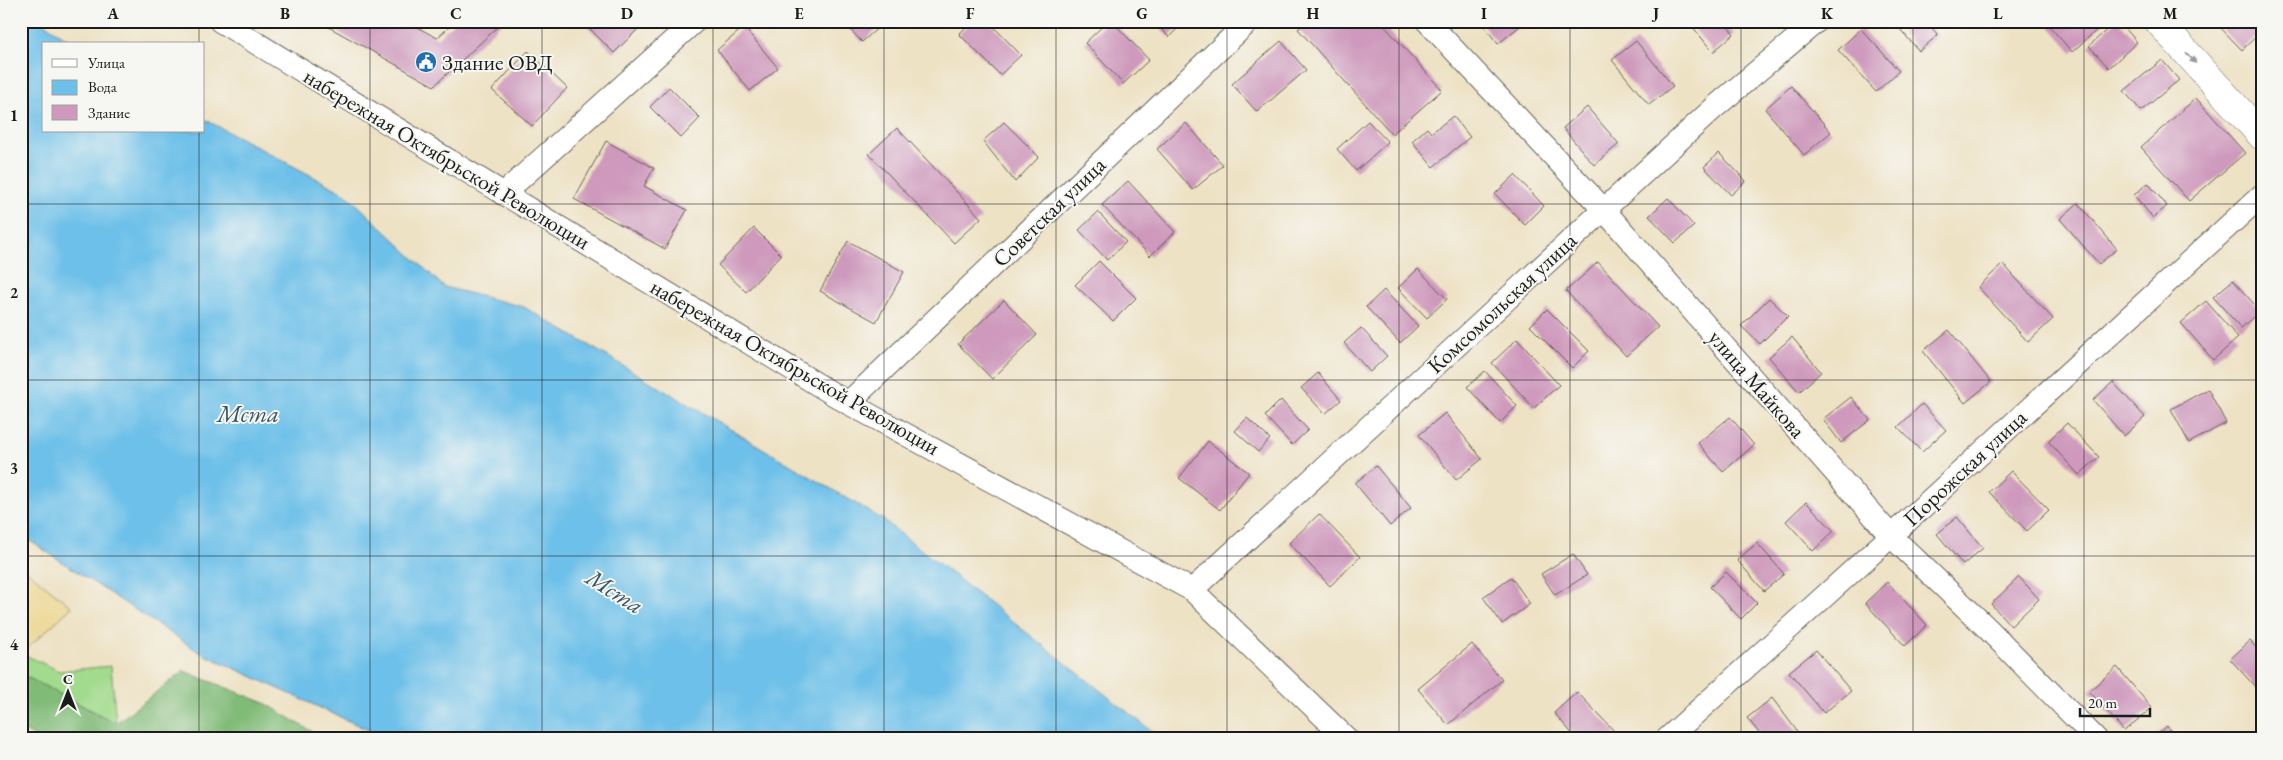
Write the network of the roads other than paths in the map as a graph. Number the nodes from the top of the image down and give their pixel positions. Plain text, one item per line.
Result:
1 (220, 21) edge
2 (695, 21) edge
3 (1249, 21) edge
4 (1427, 21) edge
5 (1816, 21) edge
6 (2158, 21) edge
7 (2262, 136) edge
8 (503, 194) junction
9 (2262, 195) edge
10 (1604, 210) junction
11 (848, 403) junction
12 (1891, 536) junction
13 (1192, 590) junction
14 (1347, 739) edge
15 (1667, 739) edge
16 (2096, 739) edge

1 - 8 street, набережная Октябрьской Революции
2 - 8 street
3 - 11 street, Советская улица
4 - 10 street, улица Майкова
5 - 10 street, Комсомольская улица
6 -> 7 main road
8 - 11 street, набережная Октябрьской Революции
9 - 12 street, Порожская улица
10 - 12 street, улица Майкова
10 - 13 street, Комсомольская улица
11 - 13 street, набережная Октябрьской Революции
12 - 15 street, Порожская улица
12 - 16 street, улица Майкова
13 - 14 street, набережная Октябрьской Революции

